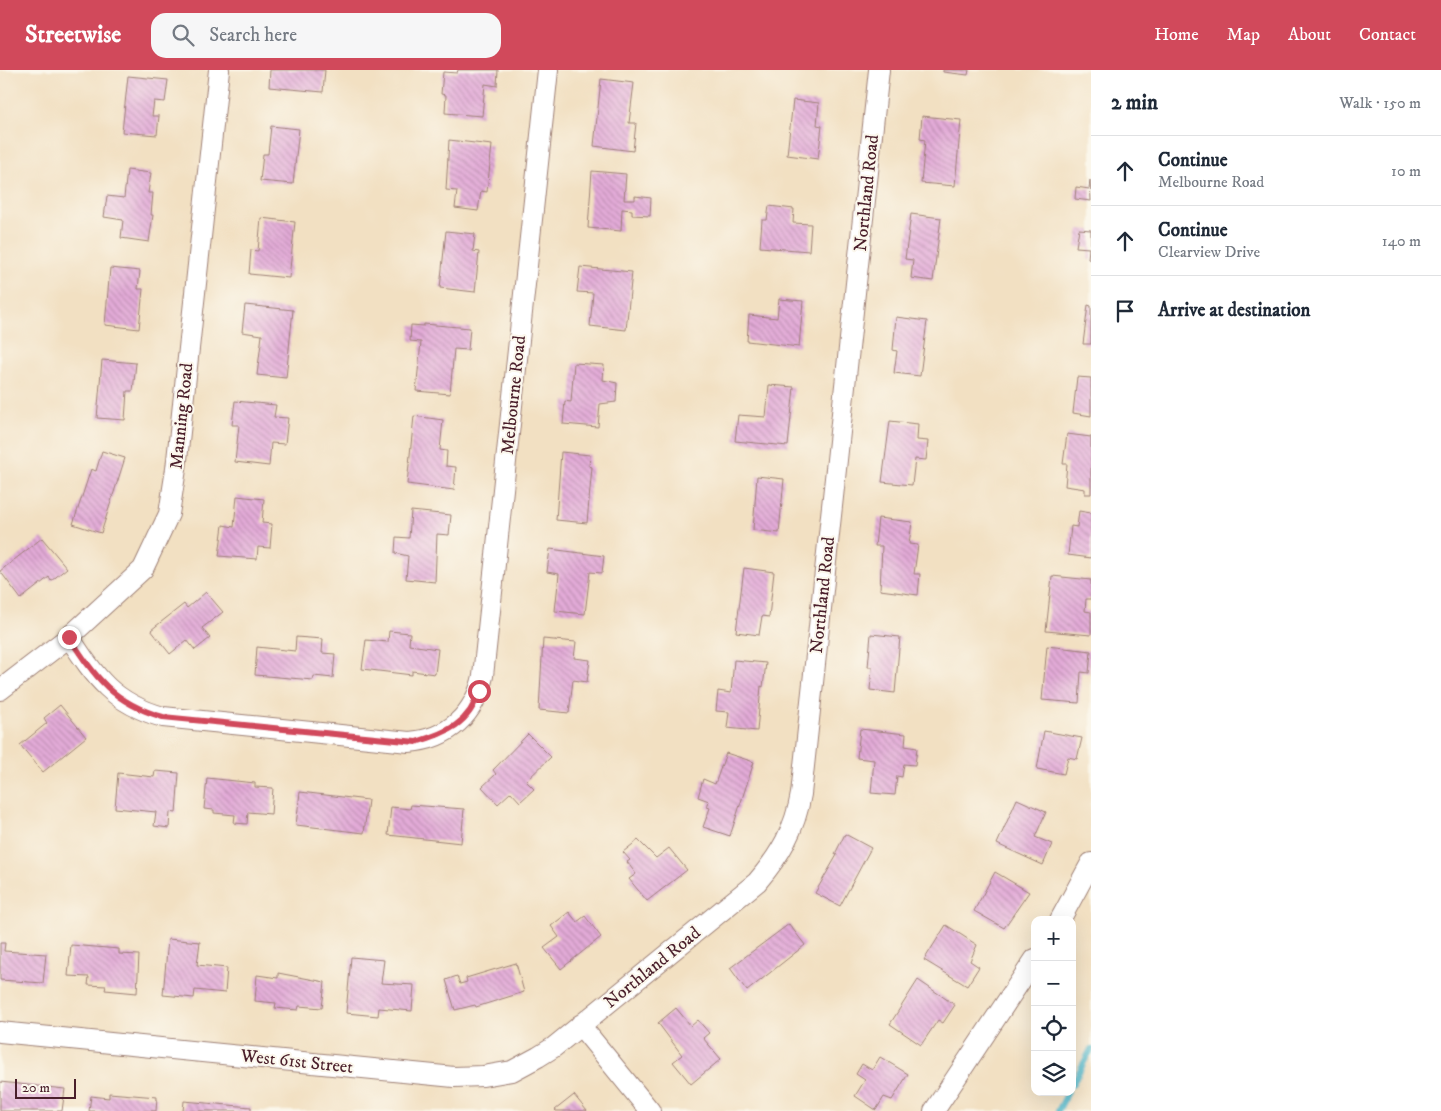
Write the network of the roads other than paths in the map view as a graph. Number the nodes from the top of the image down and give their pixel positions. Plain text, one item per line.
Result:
1 (219, 70) edge
2 (548, 70) edge
3 (879, 70) edge
4 (69, 637) junction
5 (0, 690) edge
6 (1091, 863) edge
7 (1062, 916) edge
8 (1034, 961) edge
9 (580, 1025) junction
10 (0, 1032) edge
11 (650, 1111) edge
12 (934, 1111) edge

1 - 4 street, Manning Road
2 - 4 street, Melbourne Road
3 - 9 street, Northland Road
4 - 5 street, Manning Road
6 - 7 street
8 - 12 street
9 - 10 street, West 61st Street
9 - 11 street

